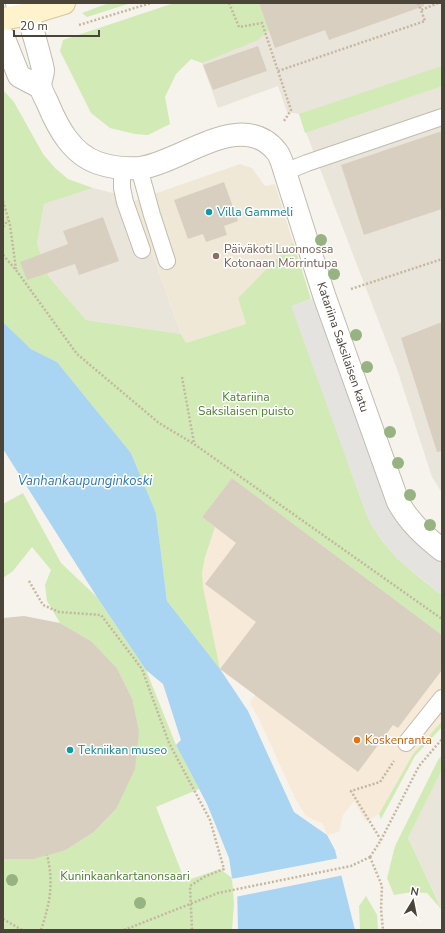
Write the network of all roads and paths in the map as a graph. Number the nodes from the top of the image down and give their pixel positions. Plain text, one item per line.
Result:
1 (64, 3) edge
2 (151, 3) edge
3 (229, 3) edge
4 (418, 3) edge
5 (438, 3) edge
6 (22, 9) edge
7 (421, 10) junction
8 (3, 19) edge
9 (76, 26) dead end
10 (3, 36) edge
11 (278, 71) junction
12 (40, 87) junction
13 (442, 116) edge
14 (284, 121) dead end
15 (131, 168) junction
16 (285, 172) junction
17 (3, 201) edge
18 (8, 220) junction
19 (3, 227) edge
20 (142, 250) dead end
21 (3, 255) edge
22 (442, 259) edge
23 (167, 261) dead end
24 (16, 270) junction
25 (351, 289) dead end
26 (182, 377) dead end
27 (194, 444) junction
28 (442, 550) edge
29 (30, 580) dead end
30 (442, 619) edge
31 (442, 698) edge
32 (442, 739) edge
33 (406, 743) joint
34 (381, 840) junction
35 (47, 855) dead end
36 (370, 857) junction
37 (190, 903) junction
38 (3, 919) edge
39 (22, 930) edge
40 (41, 930) edge
41 (124, 930) edge
42 (192, 930) edge
43 (383, 930) edge

1 - 6 main road
2 - 9 path
3 - 11 path
4 - 7 path
5 - 7 path
6 - 8 main road
6 - 12 street
7 - 11 path
10 - 12 street
11 - 14 path
12 - 15 street, Katariina Saksilaisen katu
13 - 16 lane
15 - 16 street, Katariina Saksilaisen katu
15 - 20 lane
15 - 23 lane
16 - 28 street, Katariina Saksilaisen katu
17 - 18 path
18 - 19 path
18 - 24 path
21 - 24 path
22 - 25 path
24 - 27 path
26 - 27 path
27 - 30 path
29 - 37 path
31 - 33 lane
32 - 34 path
33 - 34 path
34 - 36 path
35 - 40 path
36 - 37 path
36 - 43 path
37 - 41 path
37 - 42 path
38 - 39 path

